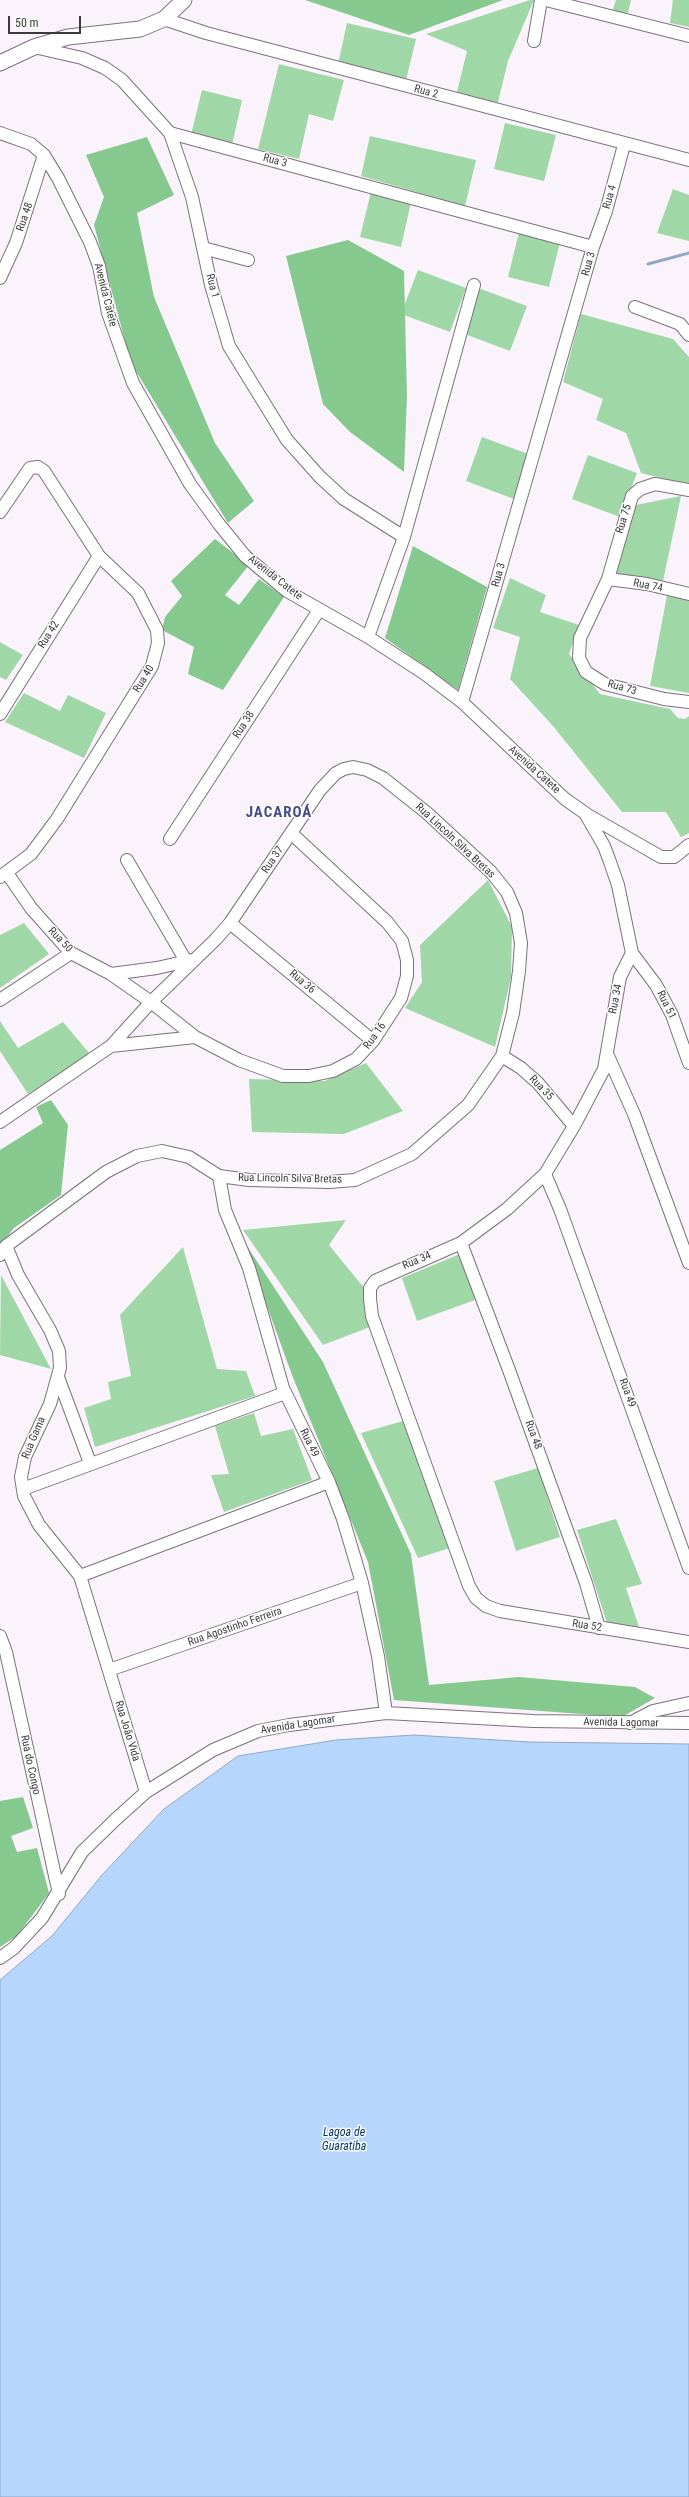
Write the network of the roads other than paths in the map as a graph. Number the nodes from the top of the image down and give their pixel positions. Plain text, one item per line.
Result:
1 (184, 0) edge
2 (540, 0) edge
3 (546, 0) edge
4 (164, 19) junction
5 (689, 36) edge
6 (534, 41) dead end
7 (34, 47) junction
8 (0, 63) edge
9 (0, 133) edge
10 (170, 133) junction
11 (624, 145) junction
12 (44, 155) junction
13 (689, 160) edge
14 (594, 247) junction
15 (203, 248) junction
16 (248, 260) dead end
17 (0, 278) edge
18 (474, 285) dead end
19 (635, 307) dead end
20 (689, 335) edge
21 (689, 490) edge
22 (0, 512) edge
23 (404, 537) junction
24 (99, 556) junction
25 (608, 579) junction
26 (689, 594) edge
27 (319, 610) junction
28 (368, 638) junction
29 (462, 702) junction
30 (689, 702) edge
31 (0, 714) edge
32 (354, 767) joint
33 (585, 813) junction
34 (291, 833) junction
35 (170, 838) dead end
36 (689, 845) edge
37 (127, 860) dead end
38 (3, 875) edge
39 (230, 923) junction
40 (71, 953) junction
41 (632, 953) junction
42 (191, 960) junction
43 (111, 974) junction
44 (0, 1000) edge
45 (151, 1002) junction
46 (195, 1037) junction
47 (373, 1041) junction
48 (111, 1046) junction
49 (502, 1056) junction
50 (608, 1056) junction
51 (689, 1063) edge
52 (0, 1122) edge
53 (574, 1126) junction
54 (545, 1174) junction
55 (219, 1176) junction
56 (461, 1243) junction
57 (3, 1250) edge
58 (689, 1264) edge
59 (58, 1377) junction
60 (286, 1393) junction
61 (90, 1463) junction
62 (329, 1482) junction
63 (23, 1489) junction
64 (689, 1568) edge
65 (80, 1576) junction
66 (362, 1583) junction
67 (486, 1606) joint
68 (599, 1628) junction
69 (0, 1636) edge
70 (689, 1642) edge
71 (109, 1670) junction
72 (689, 1703) edge
73 (386, 1714) junction
74 (689, 1723) edge
75 (628, 1724) junction
76 (146, 1792) junction
77 (59, 1894) junction
78 (0, 1958) edge

1 - 4 main road
2 - 6 street
3 - 5 street
4 - 7 main road
4 - 11 street, Rua 2
7 - 8 main road
7 - 10 street, Rua 1
9 - 12 street, Avenida Catete
10 - 14 street, Rua 3
10 - 15 street, Rua 1
11 - 13 street, Rua 2
11 - 14 street, Rua 4
12 - 17 street, Rua 48
12 - 27 street, Avenida Catete
14 - 29 street, Rua 3
15 - 16 street
15 - 23 street, Rua 1
18 - 23 street
19 - 20 street
21 - 25 street, Rua 75
22 - 24 street, Rua 40
23 - 28 street
24 - 31 street, Rua 42
24 - 38 street, Rua 40
25 - 26 street, Rua 74
25 - 30 street, Rua 73
27 - 28 street, Avenida Catete
27 - 35 street, Rua 38
28 - 29 street, Avenida Catete
29 - 33 street, Avenida Catete
32 - 34 street, Rua 37
32 - 49 street, Rua Lincoln Silva Bretas
33 - 36 street
33 - 41 street, Avenida Catete
34 - 39 street, Rua 37
34 - 47 street, Rua 16
37 - 42 street
38 - 40 street, Rua 50
39 - 42 street, Rua 37
39 - 47 street, Rua 36
40 - 43 street, Rua 50
40 - 44 street
41 - 50 street, Rua 34
41 - 51 street, Rua 51
42 - 43 street
42 - 45 street, Rua 37
43 - 45 street, Rua 50
45 - 46 street, Rua 16
45 - 48 street, Rua 37
46 - 47 street, Rua 16
46 - 48 street
48 - 52 street
49 - 53 street, Rua 35
49 - 55 street, Rua Lincoln Silva Bretas
50 - 53 street, Rua 34
50 - 58 street
53 - 54 street, Rua 34
54 - 56 street, Rua 34
54 - 64 street, Rua 49
55 - 57 street, Rua Lincoln Silva Bretas
55 - 60 street, Rua 49
56 - 67 street, Rua 34
56 - 68 street, Rua 48
57 - 59 street, Rua Gama
59 - 61 street
59 - 63 street, Rua Gama
60 - 61 street
60 - 62 street, Rua 49
61 - 63 street
62 - 65 street
62 - 66 street, Rua 49
63 - 65 street, Rua Gama
65 - 71 street, Rua Gama
66 - 71 street, Rua Agostinho Ferreira
66 - 73 street, Rua 49
67 - 68 street, Rua 52
68 - 70 street, Rua 52
69 - 77 street, Rua do Congo
71 - 76 street, Rua João Vida
72 - 75 street
73 - 75 street, Avenida Lagomar
73 - 76 street, Avenida Lagomar
74 - 75 street, Avenida Lagomar
76 - 77 street, Avenida Lagomar
77 - 78 street, Avenida Lagomar

